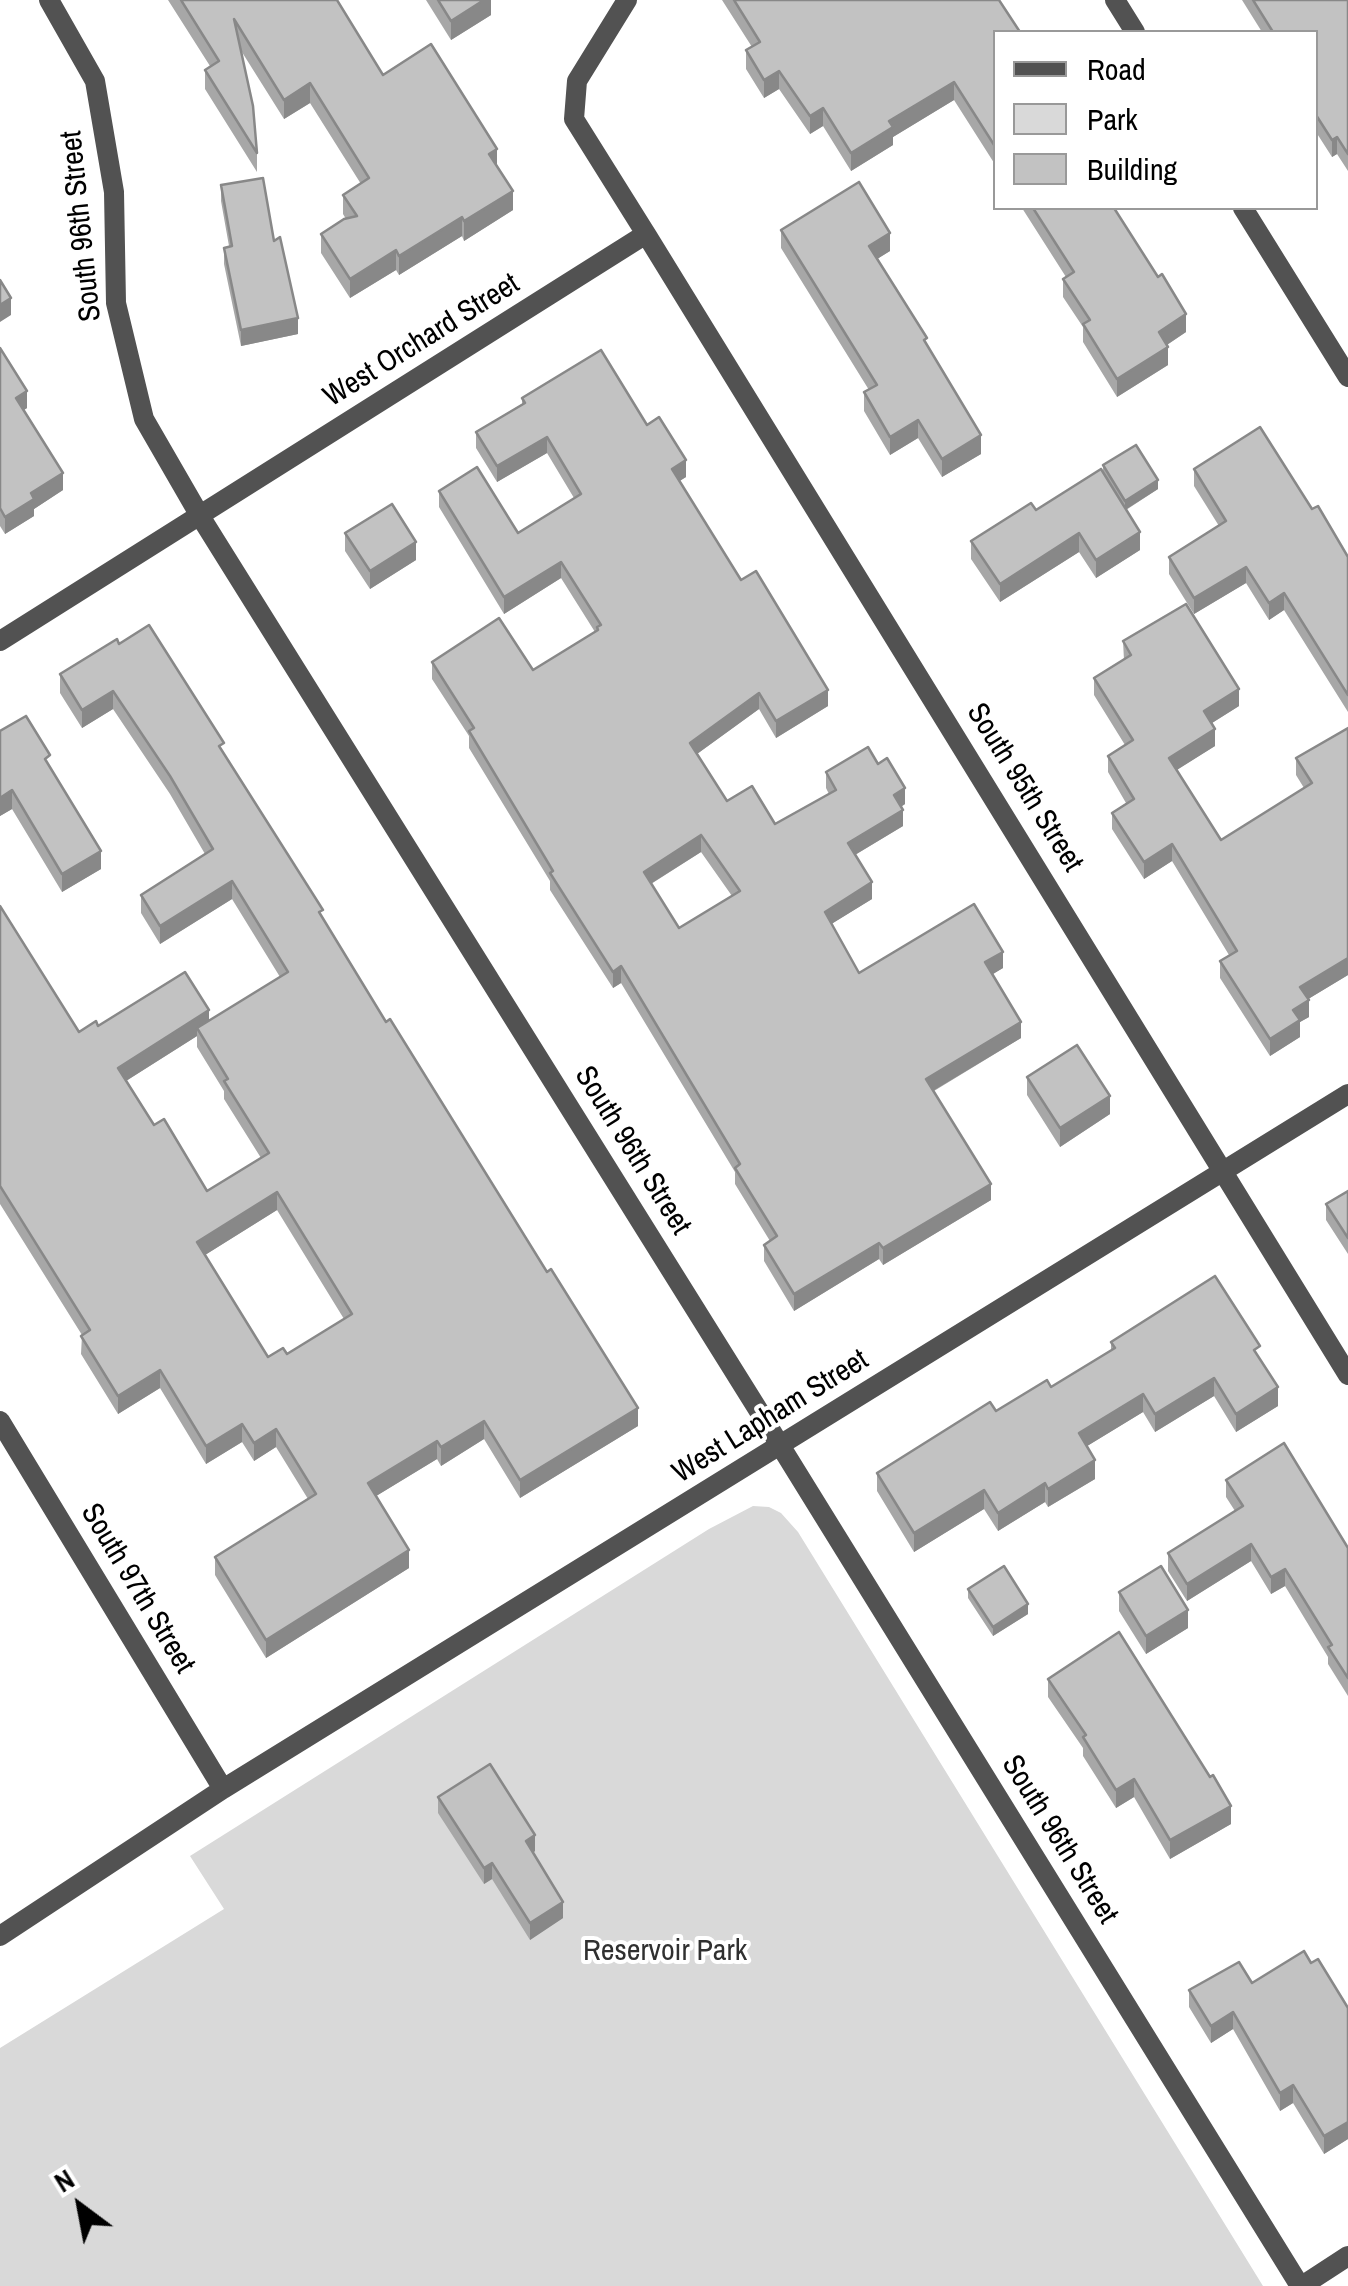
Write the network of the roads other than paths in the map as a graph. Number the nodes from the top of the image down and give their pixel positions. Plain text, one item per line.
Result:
1 (49, 0) edge
2 (627, 0) edge
3 (1115, 0) edge
4 (1134, 30) edge
5 (1245, 210) edge
6 (646, 234) junction
7 (1348, 377) edge
8 (200, 516) junction
9 (0, 641) edge
10 (1348, 1094) edge
11 (1225, 1171) junction
12 (1348, 1375) edge
13 (0, 1421) edge
14 (781, 1446) junction
15 (223, 1789) junction
16 (0, 1936) edge
17 (1348, 2256) edge
18 (1301, 2286) edge

1 - 8 street, South 96th Street
2 - 6 street
3 - 4 street
5 - 7 street
6 - 8 street, West Orchard Street
6 - 11 street, South 95th Street
8 - 9 street, West Orchard Street
8 - 14 street, South 96th Street
10 - 11 street, West Lapham Street
11 - 12 street, South 95th Street
11 - 14 street, West Lapham Street
13 - 15 street, South 97th Street
14 - 15 street, West Lapham Street
14 - 18 street, South 96th Street
15 - 16 street, West Lapham Street
17 - 18 street

